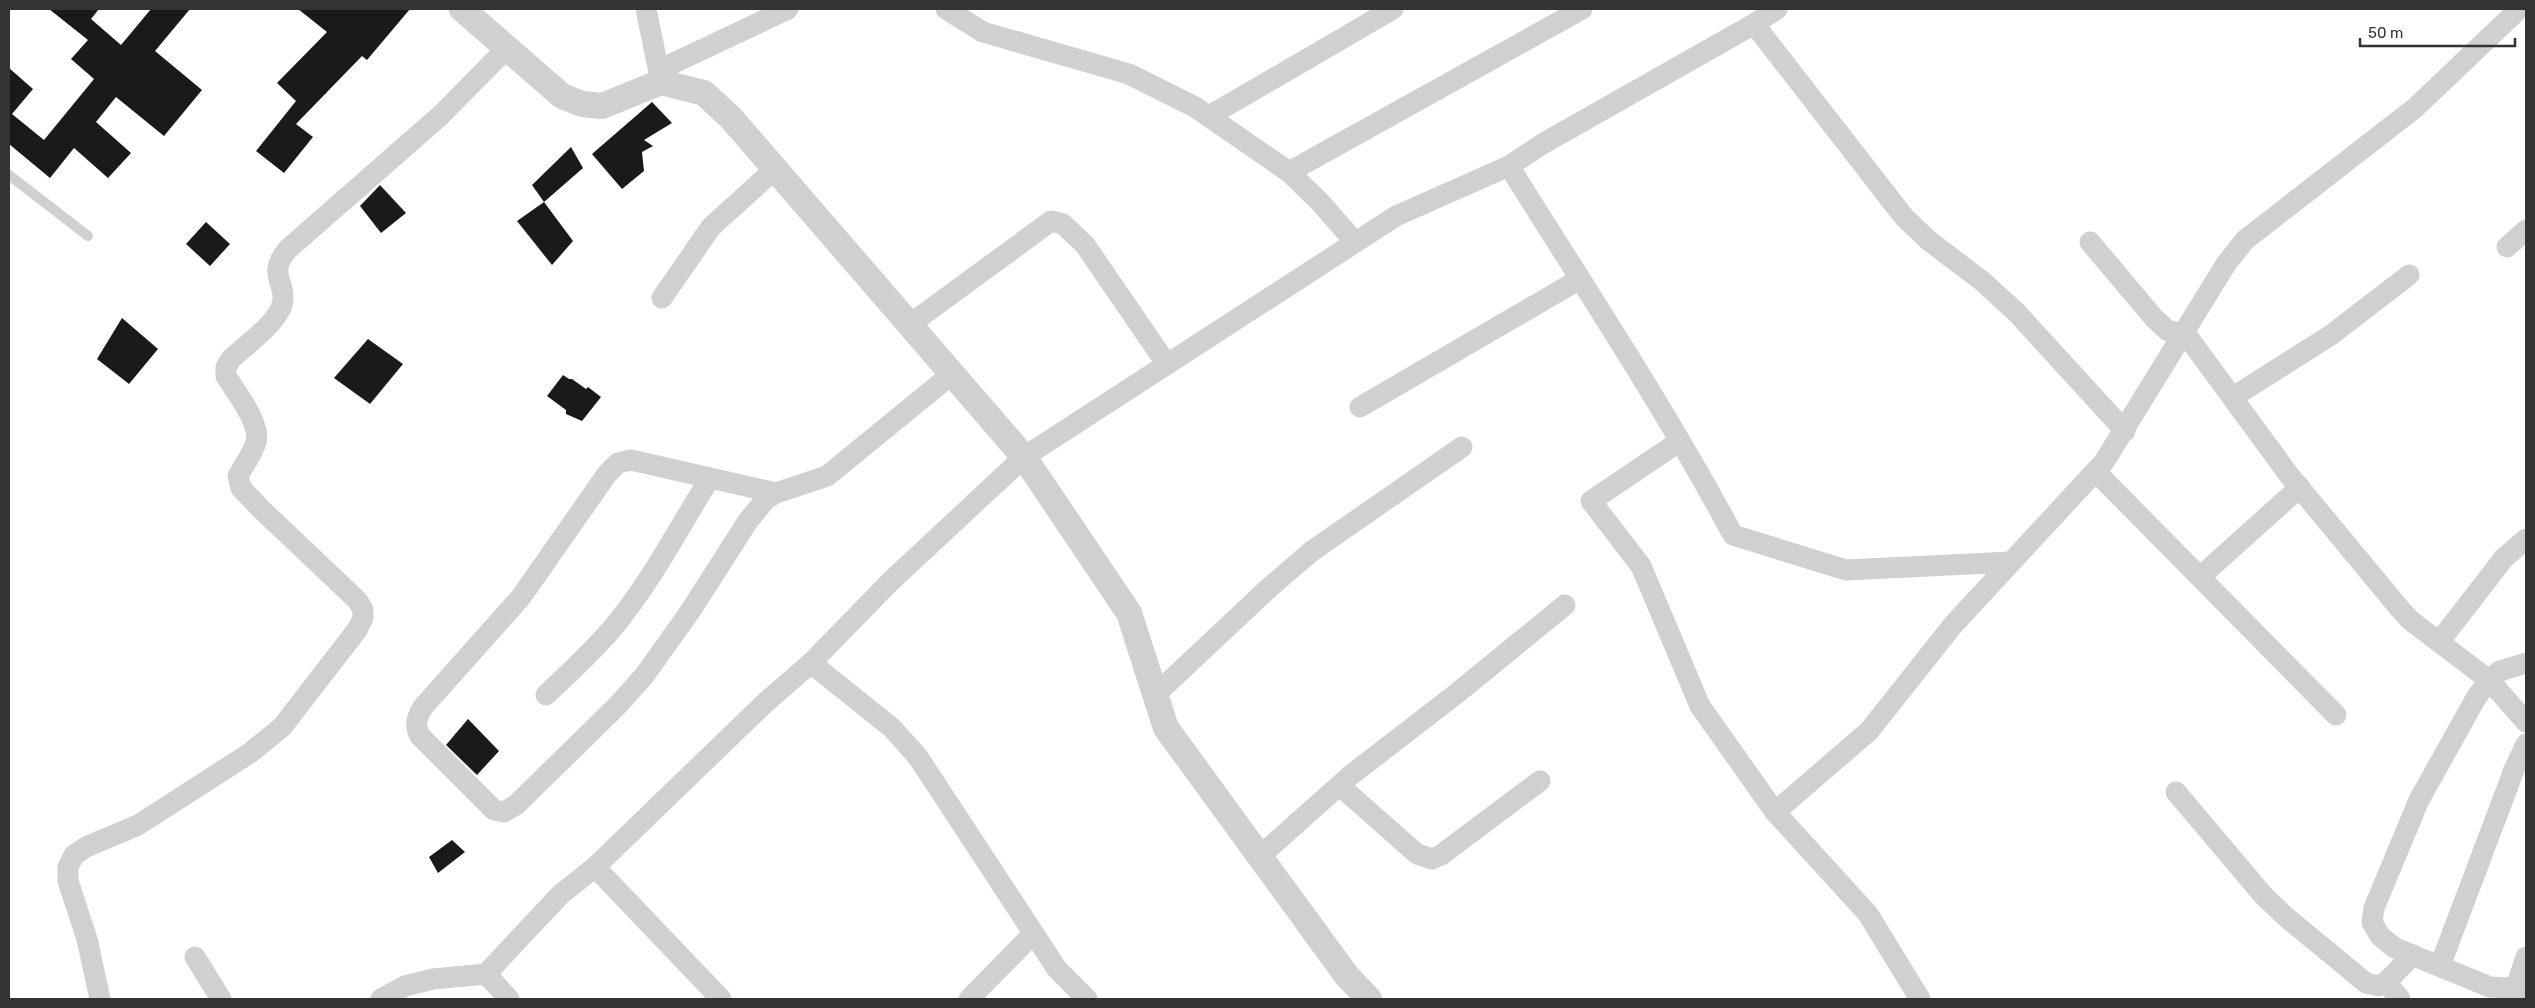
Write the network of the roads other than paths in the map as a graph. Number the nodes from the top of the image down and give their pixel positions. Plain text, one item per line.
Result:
1 (462, 9) edge
2 (646, 9) edge
3 (788, 9) edge
4 (946, 9) edge
5 (1393, 9) edge
6 (1582, 9) edge
7 (1777, 9) edge
8 (2519, 9) edge
9 (1754, 24) junction
10 (507, 48) junction
11 (660, 76) junction
12 (1209, 116) junction
13 (1509, 166) junction
14 (775, 170) junction
15 (1288, 172) junction
16 (9, 175) edge
17 (2526, 230) edge
18 (88, 236) dead end
19 (1355, 242) junction
20 (2090, 242) dead end
21 (2507, 248) dead end
22 (2408, 275) dead end
23 (1580, 279) junction
24 (662, 298) dead end
25 (909, 325) junction
26 (2185, 333) junction
27 (1166, 363) junction
28 (952, 374) junction
29 (2233, 398) junction
30 (1360, 407) dead end
31 (2125, 431) junction
32 (1680, 441) junction
33 (1462, 447) dead end
34 (1024, 457) junction
35 (2096, 472) junction
36 (710, 478) junction
37 (2300, 487) junction
38 (776, 493) junction
39 (2526, 539) edge
40 (2011, 562) junction
41 (2200, 578) junction
42 (1565, 605) dead end
43 (2439, 642) junction
44 (811, 663) junction
45 (2526, 663) edge
46 (2489, 680) junction
47 (1156, 694) junction
48 (546, 695) dead end
49 (2336, 715) dead end
50 (2526, 722) edge
51 (2526, 744) edge
52 (1540, 781) dead end
53 (1340, 786) junction
54 (2176, 792) dead end
55 (1775, 812) junction
56 (1260, 856) junction
57 (595, 867) junction
58 (1033, 934) junction
59 (2413, 955) junction
60 (195, 957) dead end
61 (2526, 957) edge
62 (2440, 966) junction
63 (486, 974) junction
64 (2386, 982) junction
65 (2521, 989) edge
66 (100, 999) edge
67 (222, 999) edge
68 (381, 999) edge
69 (509, 999) edge
70 (721, 999) edge
71 (969, 999) edge
72 (1087, 999) edge
73 (1369, 999) edge
74 (1920, 999) edge
75 (2400, 999) edge

1 - 10 street
2 - 11 street
3 - 11 street
4 - 12 street
5 - 12 street
6 - 15 street
7 - 9 street
8 - 26 street
9 - 13 street
9 - 31 street
10 - 11 street
10 - 66 street
11 - 14 street
12 - 15 street
13 - 19 street
13 - 23 street
14 - 24 street
14 - 25 street
15 - 19 street
16 - 18 lane
17 - 21 street
19 - 27 street
20 - 26 street
22 - 29 street
23 - 30 street
23 - 32 street
25 - 27 street
25 - 28 street
26 - 29 street
26 - 31 street
27 - 34 street
28 - 34 street
28 - 38 street
29 - 37 street
31 - 35 street
32 - 40 street
32 - 55 street
33 - 47 street
34 - 44 street
34 - 47 street
35 - 40 street
35 - 41 street
36 - 38 street
36 - 38 street
36 - 48 street
37 - 41 street
37 - 43 street
39 - 43 street
40 - 55 street
41 - 49 street
42 - 53 street
43 - 46 street
44 - 57 street
44 - 58 street
45 - 46 street
46 - 50 street
46 - 59 street
47 - 56 street
51 - 62 street
52 - 53 street
53 - 56 street
54 - 64 street
55 - 74 street
56 - 73 street
57 - 63 street
57 - 70 street
58 - 71 street
58 - 72 street
59 - 62 street
59 - 64 street
60 - 67 street
61 - 65 street
62 - 65 street
63 - 68 street
63 - 69 street
64 - 75 street

